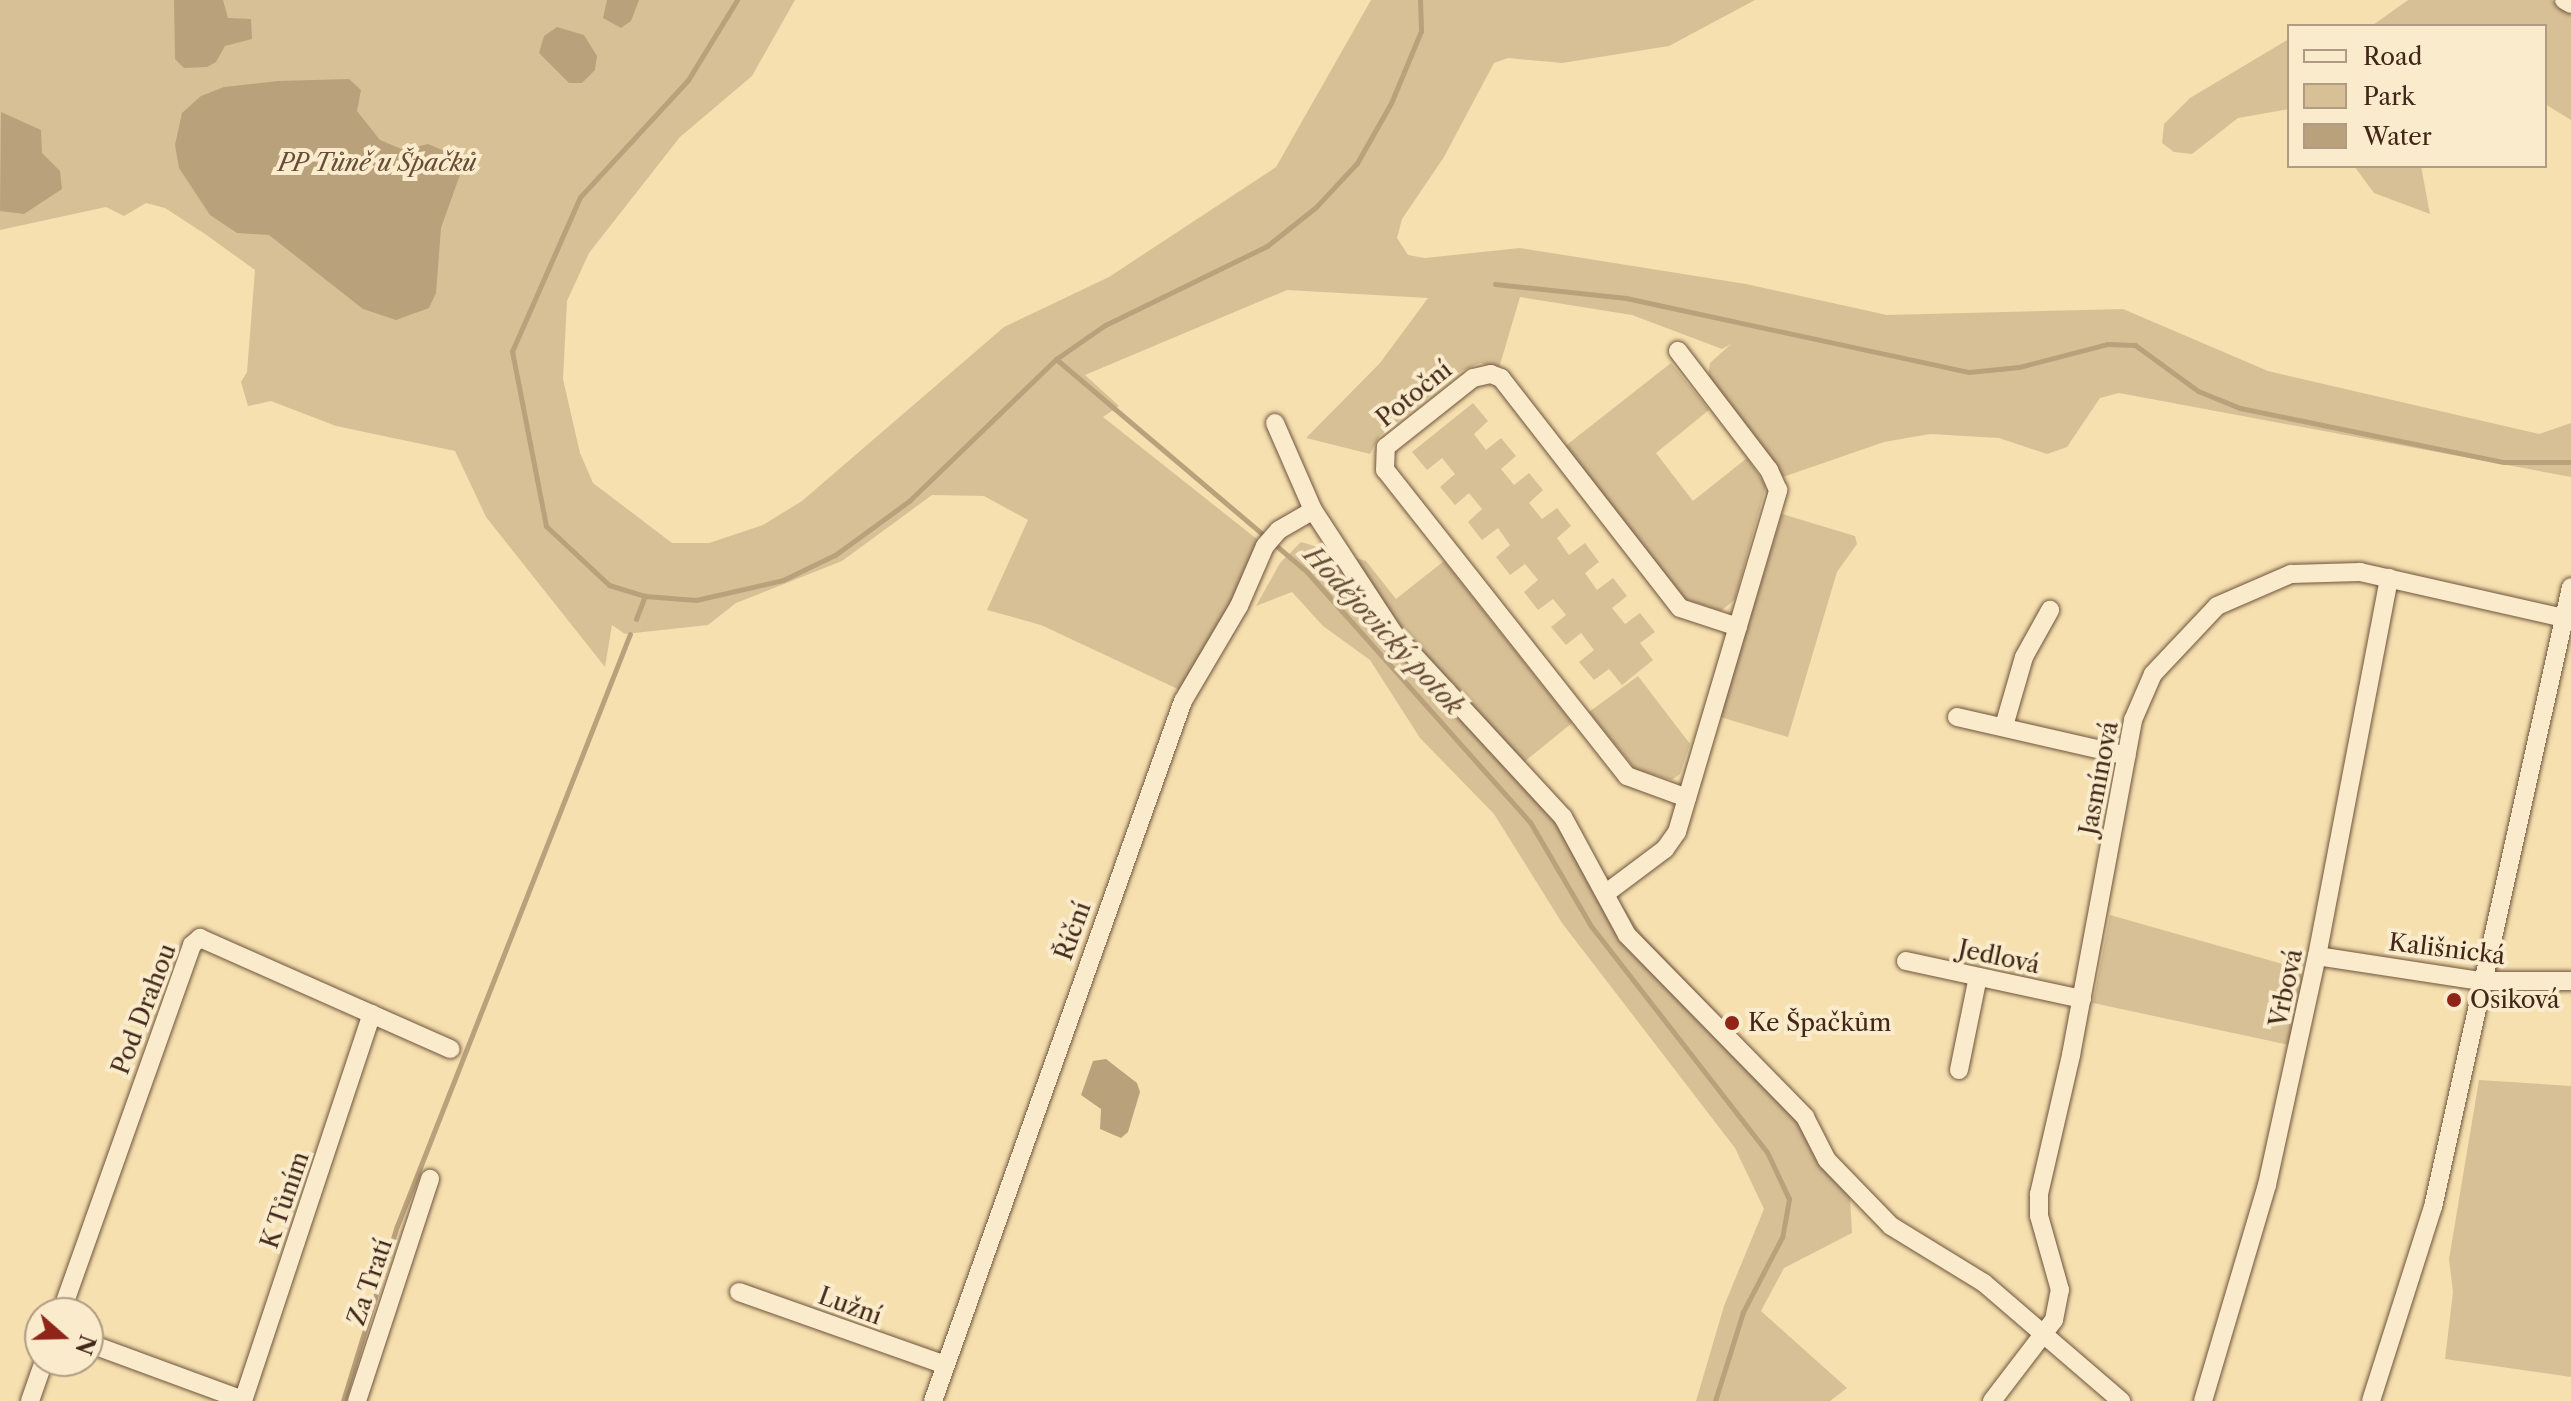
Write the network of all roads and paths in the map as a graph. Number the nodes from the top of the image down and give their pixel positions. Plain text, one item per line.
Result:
1 (2564, 0) edge
2 (2571, 4) edge
3 (1678, 351) dead end
4 (1275, 423) dead end
5 (1313, 510) junction
6 (2389, 578) junction
7 (2571, 587) edge
8 (2050, 610) dead end
9 (2564, 618) junction
10 (1738, 627) junction
11 (1957, 717) dead end
12 (2004, 726) junction
13 (2127, 756) junction
14 (1687, 798) junction
15 (1605, 894) junction
16 (2317, 956) junction
17 (1906, 961) dead end
18 (1978, 977) junction
19 (2481, 981) junction
20 (2571, 981) edge
21 (2082, 999) junction
22 (372, 1014) junction
23 (451, 1049) dead end
24 (1959, 1070) dead end
25 (430, 1179) dead end
26 (739, 1292) dead end
27 (67, 1297) edge
28 (2043, 1335) junction
29 (104, 1349) edge
30 (945, 1365) junction
31 (38, 1377) edge
32 (30, 1401) edge
33 (243, 1401) edge
34 (357, 1401) edge
35 (933, 1401) edge
36 (1992, 1401) edge
37 (2121, 1401) edge
38 (2203, 1401) edge
39 (2371, 1401) edge

1 - 2 street
3 - 10 street
4 - 5 street
5 - 15 street
5 - 30 street, Říční
6 - 9 street, Jasmínová
6 - 13 street, Jasmínová
6 - 16 street, Vrbová
7 - 9 street
8 - 12 street
9 - 19 street
10 - 14 street
10 - 14 street, Potoční
11 - 12 street
12 - 13 street
13 - 21 street, Jasmínová
14 - 15 street
15 - 28 street
16 - 19 street, Kališnická
16 - 38 street, Vrbová
17 - 18 street, Jedlová
18 - 21 street, Jedlová
18 - 24 street
19 - 20 street, Kališnická
19 - 39 street
21 - 28 street, Jasmínová
22 - 23 street, Pod Drahou
22 - 27 street, Pod Drahou
22 - 33 street, K Tůním
25 - 34 street, Za Tratí
26 - 30 street, Lužní
28 - 36 street, Jasmínová
28 - 37 street
29 - 33 street, K Tůním
30 - 35 street, Říční
31 - 32 street

